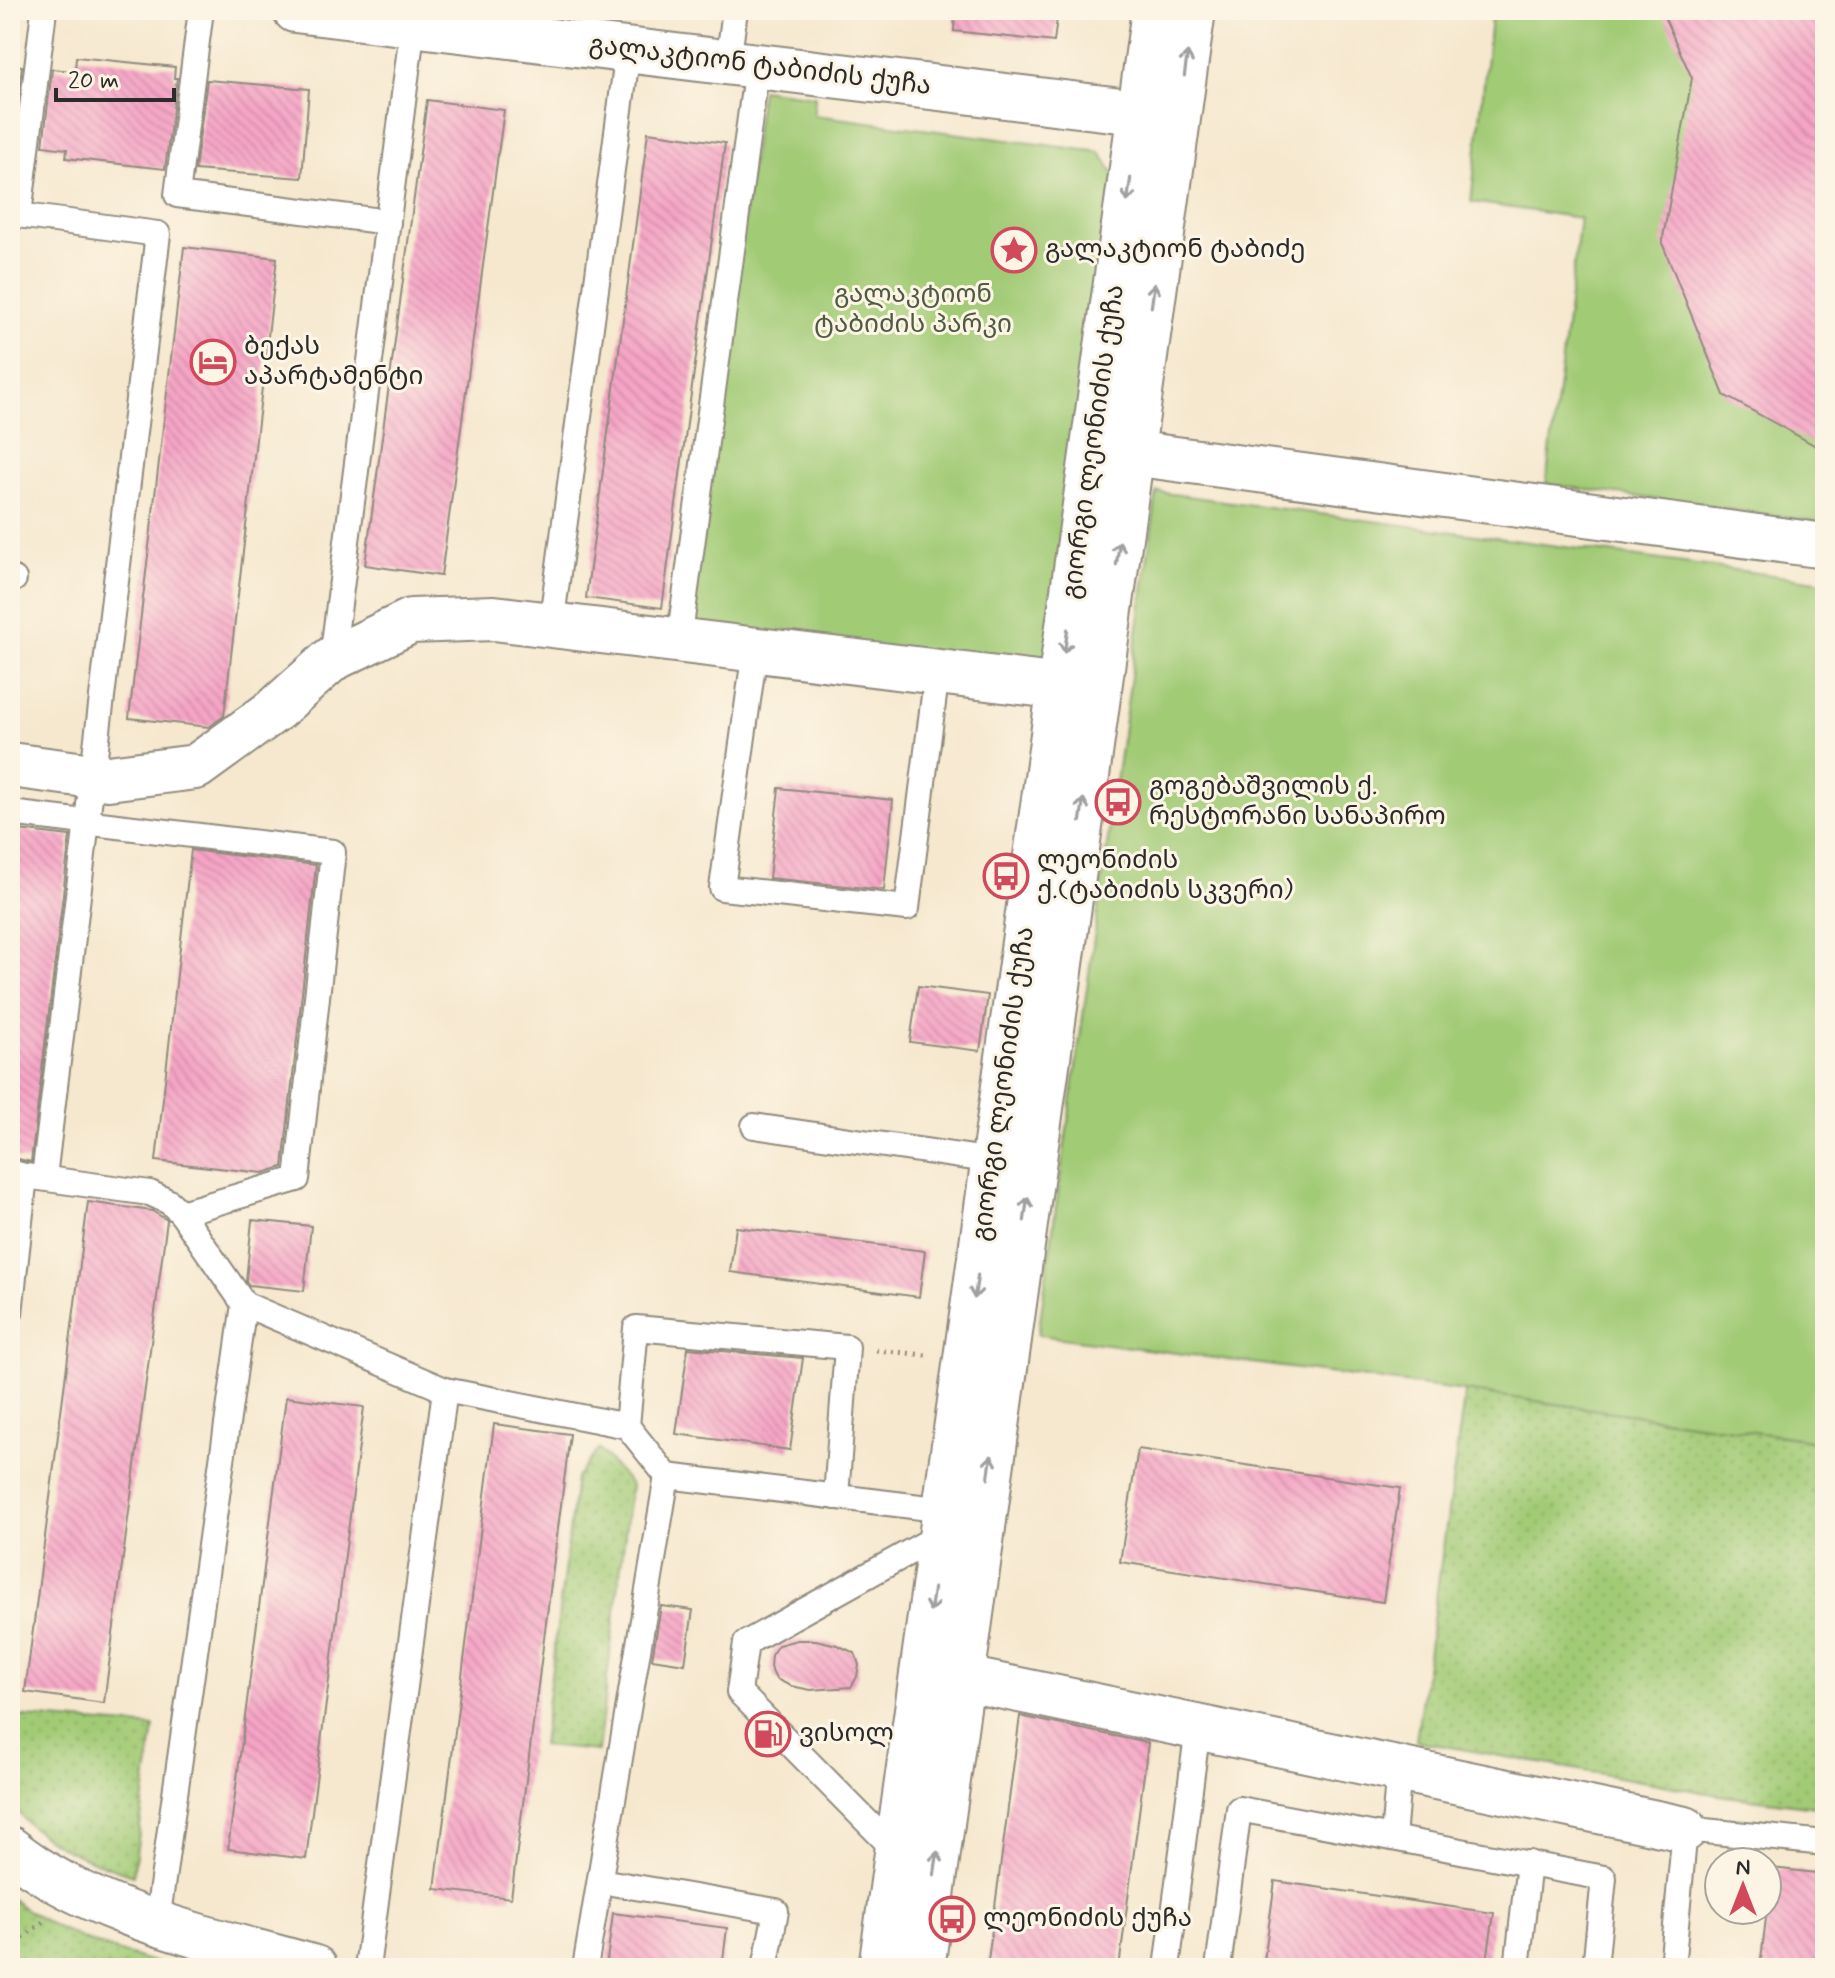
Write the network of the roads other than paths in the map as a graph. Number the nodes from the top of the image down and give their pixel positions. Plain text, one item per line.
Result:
1 (44, 10) edge
2 (201, 10) edge
3 (295, 10) edge
4 (735, 10) edge
5 (1154, 10) edge
6 (1193, 10) edge
7 (413, 24) junction
8 (628, 50) junction
9 (743, 64) junction
10 (1159, 115) junction
11 (177, 195) junction
12 (15, 214) edge
13 (388, 222) junction
14 (158, 234) junction
15 (1131, 453) junction
16 (1825, 546) edge
17 (551, 626) junction
18 (679, 641) junction
19 (755, 650) junction
20 (332, 659) junction
21 (937, 672) junction
22 (1079, 690) junction
23 (10, 765) edge
24 (92, 776) junction
25 (10, 813) edge
26 (87, 823) junction
27 (754, 1126) dead end
28 (994, 1161) junction
29 (26, 1175) edge
30 (181, 1213) junction
31 (244, 1304) junction
32 (10, 1313) edge
33 (445, 1390) junction
34 (627, 1426) junction
35 (667, 1476) junction
36 (836, 1497) junction
37 (957, 1520) junction
38 (961, 1678) junction
39 (1198, 1727) junction
40 (1399, 1768) junction
41 (1685, 1829) junction
42 (1393, 1838) junction
43 (1825, 1843) edge
44 (10, 1849) edge
45 (897, 1852) junction
46 (1529, 1863) junction
47 (600, 1881) junction
48 (157, 1922) junction
49 (315, 1968) edge
50 (367, 1968) edge
51 (585, 1968) edge
52 (765, 1968) edge
53 (881, 1968) edge
54 (922, 1968) edge
55 (1167, 1968) edge
56 (1218, 1968) edge
57 (1517, 1968) edge
58 (1595, 1968) edge
59 (1672, 1968) edge

1 - 12 lane
2 - 11 lane
3 - 7 main road, გალაკტიონ ტაბიძის ქუჩა
4 - 9 lane
5 - 10 main road, გიორგი ლეონიძის ქუჩა
10 -> 6 main road, გიორგი ლეონიძის ქუჩა
7 - 8 main road, გალაკტიონ ტაბიძის ქუჩა
7 - 13 lane
8 - 9 main road, გალაკტიონ ტაბიძის ქუჩა
8 - 17 lane
9 - 10 main road, გალაკტიონ ტაბიძის ქუჩა
9 - 18 lane
15 -> 10 main road, გიორგი ლეონიძის ქუჩა
10 -> 22 main road, გიორგი ლეონიძის ქუჩა
11 - 13 lane
11 - 14 lane
12 - 14 lane
13 - 20 lane
14 - 24 lane
15 - 16 main road
22 -> 15 main road, გიორგი ლეონიძის ქუჩა
17 - 18 main road
17 - 20 main road
18 - 19 main road
19 - 21 main road
19 - 21 lane
20 - 24 main road
21 - 22 main road
22 - 28 main road, გიორგი ლეონიძის ქუჩა
37 -> 22 main road, გიორგი ლეონიძის ქუჩა
23 - 24 main road
24 - 26 lane
25 - 26 lane
26 - 29 lane
26 - 30 lane
27 - 28 lane
28 -> 37 main road, გიორგი ლეონიძის ქუჩა
29 - 30 lane
29 - 32 lane
30 - 31 lane
31 - 33 lane
31 - 48 lane
33 - 34 lane
33 - 50 lane
34 - 35 lane
34 - 36 lane
35 - 36 lane
35 - 47 lane
36 - 37 lane
37 - 38 main road, გიორგი ლეონიძის ქუჩა
37 -> 45 main road, გიორგი ლეონიძის ქუჩა
37 - 45 lane
38 - 39 main road
54 -> 38 main road, გიორგი ლეონიძის ქუჩა
39 - 40 main road
39 - 55 lane
40 - 41 main road
40 - 42 lane
41 - 43 lane
41 - 59 lane
42 - 46 lane
42 - 56 lane
44 - 48 main road
45 - 53 main road, გიორგი ლეონიძის ქუჩა
46 - 57 lane
46 - 58 lane
47 - 51 lane
47 - 52 lane
48 - 49 main road

